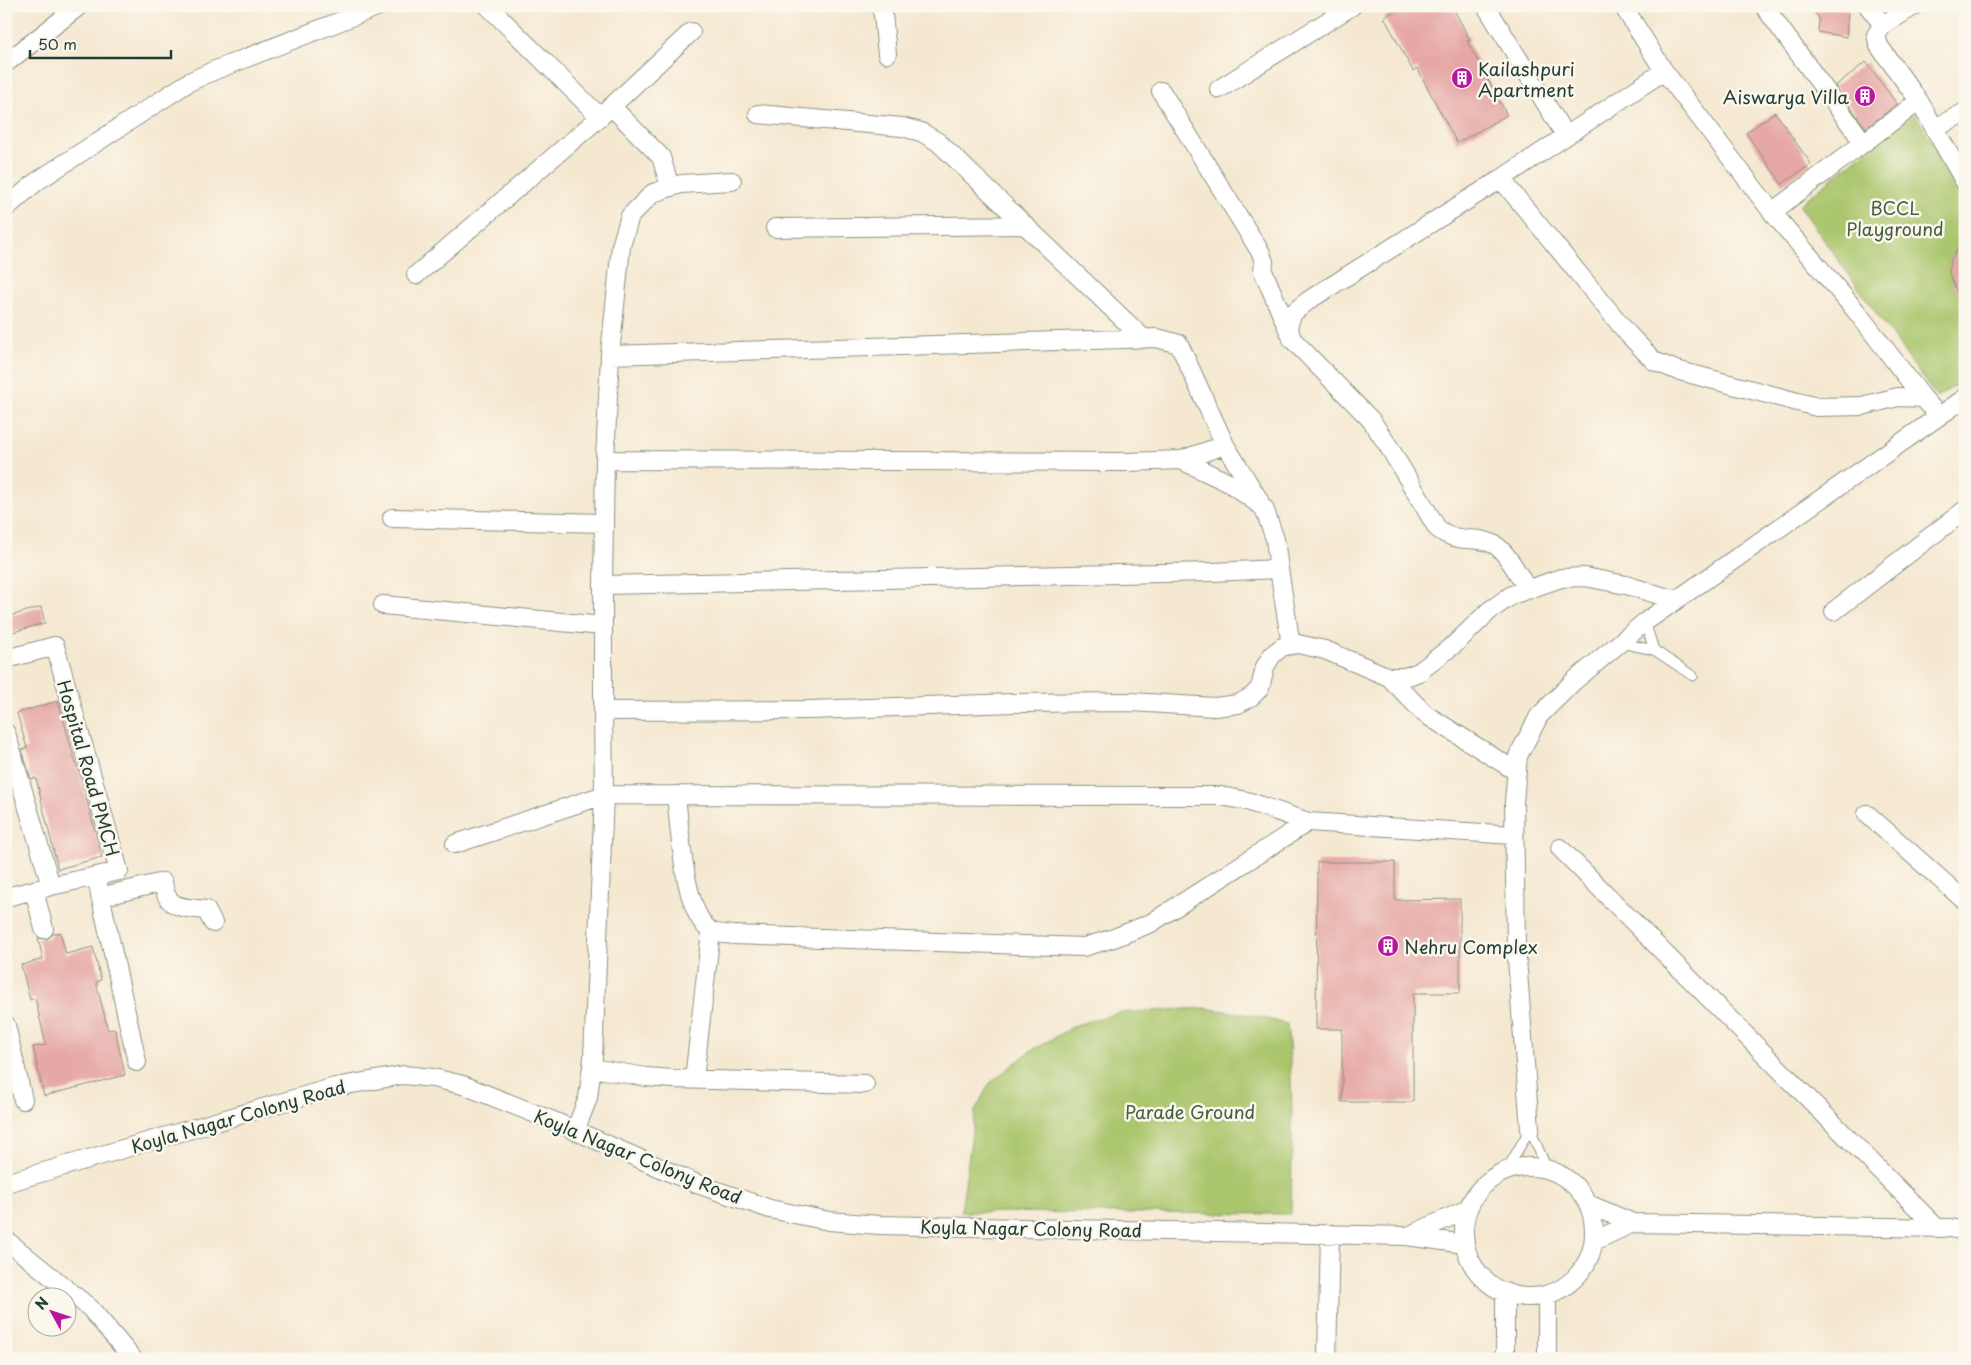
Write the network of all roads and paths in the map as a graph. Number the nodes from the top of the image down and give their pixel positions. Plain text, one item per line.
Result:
1 (79, 6) edge
2 (379, 6) edge
3 (880, 6) edge
4 (1352, 6) edge
5 (1486, 6) edge
6 (1623, 6) edge
7 (1764, 6) edge
8 (1868, 6) edge
9 (1914, 6) edge
10 (490, 7) edge
11 (1883, 25) junction
12 (691, 32) dead end
13 (887, 54) dead end
14 (6, 63) edge
15 (1664, 71) junction
16 (1219, 89) dead end
17 (1162, 91) dead end
18 (1919, 101) junction
19 (606, 112) junction
20 (1965, 112) edge
21 (758, 114) dead end
22 (1935, 128) junction
23 (1565, 135) junction
24 (1863, 142) junction
25 (1501, 179) junction
26 (732, 181) dead end
27 (1965, 182) edge
28 (670, 187) junction
29 (6, 208) edge
30 (1772, 212) junction
31 (1025, 225) junction
32 (775, 228) dead end
33 (416, 275) dead end
34 (1144, 338) junction
35 (1292, 339) junction
36 (610, 356) junction
37 (1923, 398) junction
38 (1965, 398) edge
39 (1939, 416) junction
40 (1225, 446) junction
41 (606, 460) junction
42 (1181, 460) junction
43 (1264, 508) junction
44 (1965, 510) edge
45 (392, 518) dead end
46 (604, 523) junction
47 (1279, 568) junction
48 (603, 585) junction
49 (1527, 589) junction
50 (1675, 600) junction
51 (383, 605) dead end
52 (1834, 611) dead end
53 (1645, 622) junction
54 (603, 626) junction
55 (1621, 643) junction
56 (1292, 645) junction
57 (1654, 650) junction
58 (6, 659) edge
59 (1693, 676) dead end
60 (1389, 677) junction
61 (602, 711) junction
62 (6, 733) edge
63 (1517, 772) junction
64 (604, 795) junction
65 (676, 795) junction
66 (1868, 814) dead end
67 (1308, 822) junction
68 (1514, 835) junction
69 (455, 844) dead end
70 (1560, 848) dead end
71 (96, 876) junction
72 (42, 888) junction
73 (6, 897) edge
74 (100, 897) junction
75 (1965, 901) edge
76 (213, 923) dead end
77 (44, 929) dead end
78 (711, 931) junction
79 (6, 1024) edge
80 (137, 1062) dead end
81 (592, 1068) junction
82 (694, 1079) junction
83 (865, 1084) dead end
84 (23, 1100) dead end
85 (1530, 1129) junction
86 (575, 1131) junction
87 (1547, 1169) junction
88 (1506, 1171) junction
89 (6, 1183) edge
90 (1588, 1204) junction
91 (1468, 1209) junction
92 (1633, 1224) junction
93 (1937, 1228) junction
94 (1965, 1231) edge
95 (1330, 1234) junction
96 (1407, 1236) junction
97 (6, 1240) edge
98 (1594, 1241) junction
99 (1465, 1244) junction
100 (1505, 1292) junction
101 (1547, 1295) junction
102 (133, 1359) edge
103 (1327, 1359) edge
104 (1505, 1359) edge
105 (1547, 1359) edge

1 - 14 street
2 - 29 street
3 - 13 street
4 - 16 street
5 - 23 street
6 - 15 street
7 - 24 street
8 - 11 street
9 - 11 street
10 - 19 street
11 - 18 street
12 - 19 street
15 - 23 street
15 - 30 street
17 - 35 street
18 - 22 street
18 - 24 street
19 - 28 street
19 - 33 street
20 - 22 street
21 - 31 street
22 - 27 street
23 - 25 street
24 - 30 street
25 - 35 street
25 - 37 street
26 - 28 street
28 - 36 street
30 - 37 street
31 - 32 street
31 - 34 street
34 - 36 street
34 - 40 street
35 - 49 street
36 - 41 street
37 - 39 street
38 - 39 street
39 - 50 street
40 - 42 street
40 - 43 street
41 - 42 street
41 - 46 street
42 - 43 street
43 - 47 street
44 - 52 street
45 - 46 street
46 - 48 street
47 - 48 street
47 - 56 street
48 - 54 street
49 - 50 street
49 - 60 street
50 - 53 street
51 - 54 street
53 - 55 street
53 - 57 lane
54 - 61 street
55 - 57 lane
55 - 63 street
56 - 60 street
56 - 61 street
57 - 59 lane
58 - 71 street, Hospital Road PMCH
60 - 63 street
61 - 64 street
62 - 72 street
63 - 68 street
64 - 65 street
64 - 69 street
64 - 81 street
65 - 67 street
65 - 78 street
66 - 75 street
67 - 68 street
67 - 78 street
68 - 85 street
70 - 93 street
71 - 72 street, Hospital Road PMCH
71 - 74 street
72 - 73 street, Hospital Road PMCH
72 - 77 street
74 - 76 street
74 - 80 street
78 - 82 street
79 - 84 street
81 - 82 street
81 - 86 street
82 - 83 street
85 - 87 lane
85 - 88 lane
86 - 89 street, Koyla Nagar Colony Road
86 - 95 street, Koyla Nagar Colony Road
87 - 88 street
87 - 90 street
88 - 91 street
90 - 92 street
90 - 98 street
91 - 96 street
91 - 99 street
92 - 93 street
92 - 98 street
93 - 94 street
95 - 96 street, Koyla Nagar Colony Road
95 - 103 street
96 - 99 street, Koyla Nagar Colony Road
97 - 102 street
98 - 101 street
99 - 100 street
100 - 101 street
100 - 104 street
101 - 105 street

